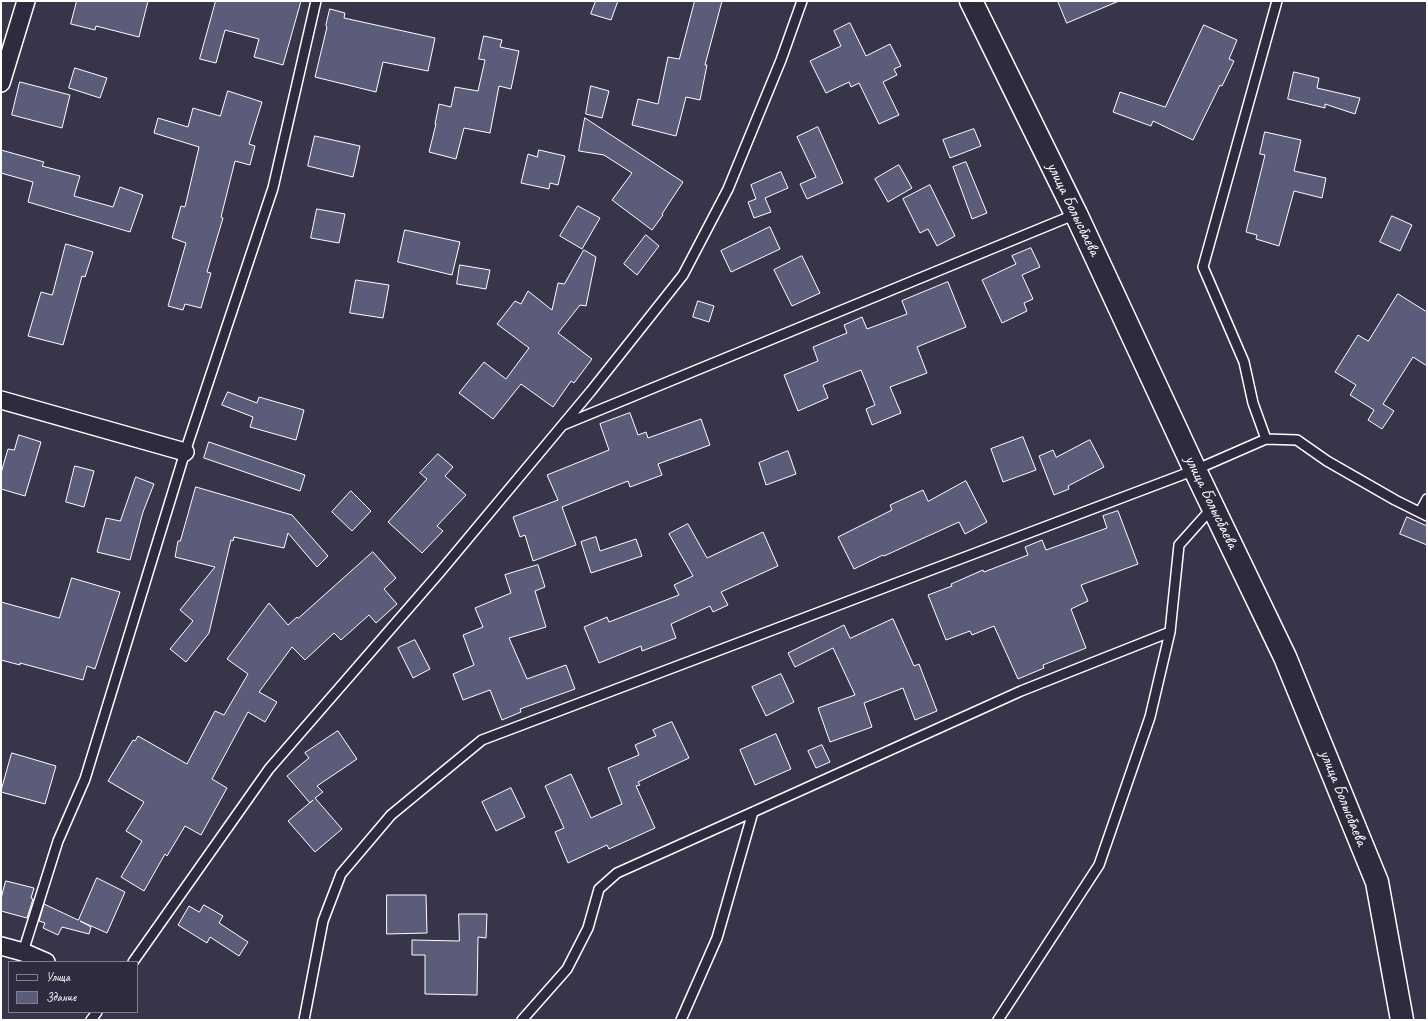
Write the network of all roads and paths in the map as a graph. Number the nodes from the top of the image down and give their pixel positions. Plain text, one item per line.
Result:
1 (26, 1) edge
2 (316, 1) edge
3 (802, 1) edge
4 (971, 1) edge
5 (1277, 1) edge
6 (1, 83) edge
7 (1076, 214) junction
8 (1, 400) edge
9 (562, 425) junction
10 (1266, 439) junction
11 (185, 452) junction
12 (1195, 470) junction
13 (1427, 499) edge
14 (1213, 507) junction
15 (1423, 514) edge
16 (1170, 632) junction
17 (753, 812) junction
18 (1, 946) edge
19 (23, 952) junction
20 (44, 961) edge
21 (134, 961) edge
22 (304, 1020) edge
23 (522, 1020) edge
24 (681, 1020) edge
25 (998, 1020) edge
26 (1402, 1020) edge

1 - 6 street
2 - 11 lane
3 - 9 lane
4 - 7 street, улица Болысбаева
5 - 10 lane
7 - 9 lane
7 - 12 street, улица Болысбаева
8 - 11 street
9 - 21 lane
10 - 12 lane
10 - 15 lane
11 - 19 lane
12 - 14 street, улица Болысбаева
12 - 22 lane
13 - 15 lane
14 - 16 lane
14 - 26 street, улица Болысбаева
16 - 17 lane
16 - 25 lane
17 - 23 lane
17 - 24 lane
18 - 19 street
19 - 20 street

